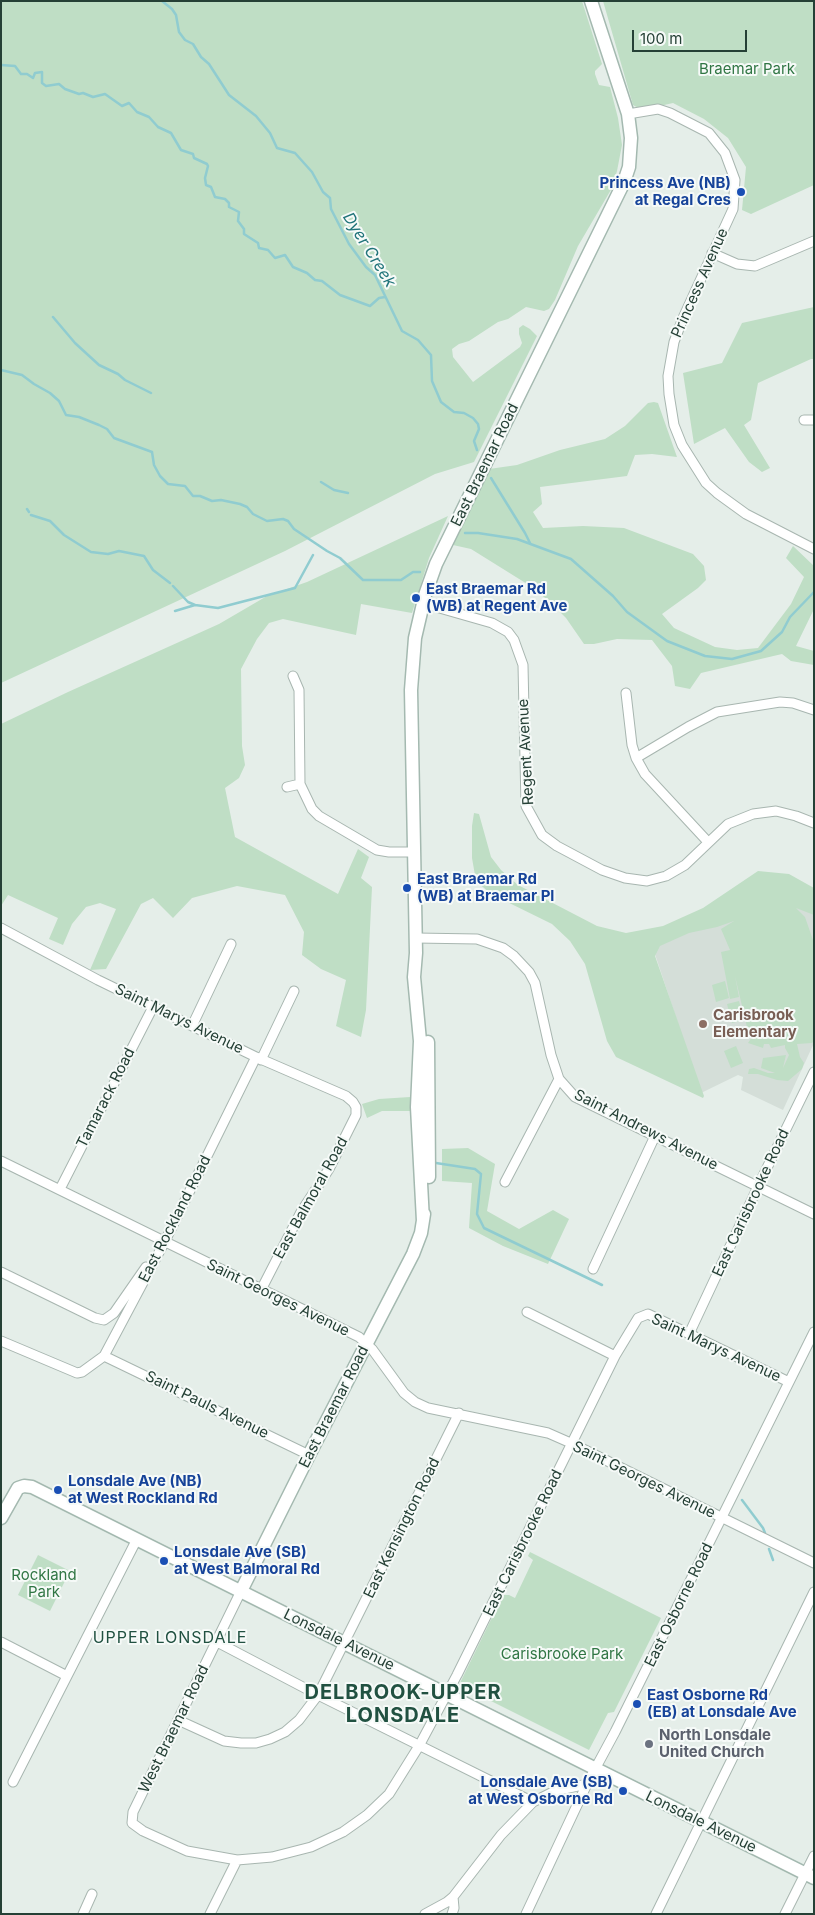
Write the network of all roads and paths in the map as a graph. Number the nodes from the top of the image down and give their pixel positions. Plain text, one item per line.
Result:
1 (592, 1) edge
2 (628, 114) junction
3 (814, 241) edge
4 (712, 253) junction
5 (804, 420) dead end
6 (814, 420) edge
7 (814, 549) edge
8 (422, 603) junction
9 (293, 676) dead end
10 (626, 693) dead end
11 (814, 710) edge
12 (636, 758) junction
13 (300, 784) junction
14 (287, 787) dead end
15 (814, 824) edge
16 (708, 842) junction
17 (414, 852) junction
18 (1, 928) edge
19 (416, 938) junction
20 (231, 944) dead end
21 (294, 991) dead end
22 (153, 1007) junction
23 (192, 1026) junction
24 (259, 1058) junction
25 (814, 1072) edge
26 (559, 1079) junction
27 (356, 1107) joint
28 (654, 1136) junction
29 (1, 1161) edge
30 (505, 1182) dead end
31 (759, 1186) junction
32 (60, 1189) junction
33 (814, 1214) edge
34 (162, 1246) junction
35 (593, 1269) dead end
36 (1, 1272) edge
37 (262, 1288) junction
38 (527, 1312) dead end
39 (643, 1315) joint
40 (814, 1332) edge
41 (689, 1334) junction
42 (1, 1341) edge
43 (366, 1344) junction
44 (104, 1356) junction
45 (615, 1356) junction
46 (789, 1382) junction
47 (459, 1413) junction
48 (573, 1444) junction
49 (309, 1455) junction
50 (1, 1518) edge
51 (722, 1518) junction
52 (137, 1539) junction
53 (814, 1563) edge
54 (241, 1591) junction
55 (814, 1592) edge
56 (1, 1642) edge
57 (217, 1642) junction
58 (345, 1643) junction
59 (67, 1676) junction
60 (448, 1694) junction
61 (318, 1695) junction
62 (178, 1720) junction
63 (420, 1746) junction
64 (595, 1769) junction
65 (12, 1782) dead end
66 (587, 1784) junction
67 (533, 1802) junction
68 (132, 1812) joint
69 (702, 1822) junction
70 (814, 1856) edge
71 (237, 1860) junction
72 (809, 1876) edge
73 (92, 1894) dead end
74 (454, 1897) junction
75 (83, 1914) edge
76 (210, 1914) edge
77 (425, 1914) edge
78 (452, 1914) edge
79 (526, 1914) edge
80 (656, 1914) edge
81 (785, 1914) edge

1 - 2 street, East Braemar Road
2 - 4 street, Princess Avenue
2 - 8 street, East Braemar Road
3 - 4 street
4 - 7 street, Princess Avenue
5 - 6 street
8 - 16 street, Regent Avenue
8 - 17 street, East Braemar Road
9 - 13 street
10 - 12 street
11 - 12 street
12 - 16 street
13 - 14 street
13 - 17 street
15 - 16 street, Regent Avenue
17 - 19 street, East Braemar Road
18 - 22 street, Saint Marys Avenue
19 - 26 street, Saint Andrews Avenue
19 - 43 street, East Braemar Road
20 - 23 street
21 - 24 street, East Rockland Road
22 - 23 street, Saint Marys Avenue
22 - 32 street, Tamarack Road
23 - 24 street, Saint Marys Avenue
24 - 27 street, Saint Marys Avenue
24 - 34 street, East Rockland Road
25 - 31 street, East Carisbrooke Road
26 - 28 street, Saint Andrews Avenue
26 - 30 street
27 - 37 street, East Balmoral Road
28 - 31 street, Saint Andrews Avenue
28 - 35 street
29 - 32 street, Saint Georges Avenue
31 - 33 street, Saint Andrews Avenue
31 - 41 street, East Carisbrooke Road
32 - 34 street, Saint Georges Avenue
34 - 36 street
34 - 37 street, Saint Georges Avenue
34 - 44 street, East Rockland Road
37 - 43 street, Saint Georges Avenue
38 - 45 street
39 - 41 street, Saint Marys Avenue
39 - 45 street, East Carisbrooke Road
40 - 46 street, East Osborne Road
41 - 46 street, Saint Marys Avenue
42 - 44 street, East Rockland Road
43 - 47 street, Saint Georges Avenue
43 - 49 street, East Braemar Road
44 - 49 street, Saint Pauls Avenue
45 - 48 street, East Carisbrooke Road
46 - 51 street, East Osborne Road
47 - 48 street, Saint Georges Avenue
47 - 58 street, East Kensington Road
48 - 51 street, Saint Georges Avenue
48 - 60 street, East Carisbrooke Road
49 - 54 street, East Braemar Road
50 - 52 street, Lonsdale Avenue
51 - 53 street, Saint Georges Avenue
51 - 64 street, East Osborne Road
52 - 54 street, Lonsdale Avenue
52 - 59 street
54 - 57 street, West Braemar Road
54 - 58 street, Lonsdale Avenue
55 - 69 street
56 - 59 street
57 - 61 street
57 - 62 street, West Braemar Road
58 - 60 street, Lonsdale Avenue
58 - 61 street, East Kensington Road
59 - 65 street
60 - 63 street, East Carisbrooke Road
60 - 64 street, Lonsdale Avenue
61 - 62 street, East Kensington Road
61 - 63 street
62 - 68 street, West Braemar Road
63 - 67 street
63 - 71 street, East Carisbrooke Road
64 - 66 street, East Osborne Road
64 - 69 street, Lonsdale Avenue
66 - 67 street
66 - 79 street, East Osborne Road
67 - 74 street
68 - 71 street, East Carisbrooke Road
69 - 72 street, Lonsdale Avenue
69 - 80 street
70 - 72 street
71 - 76 street
72 - 81 street
73 - 75 street
74 - 77 street
74 - 78 street

